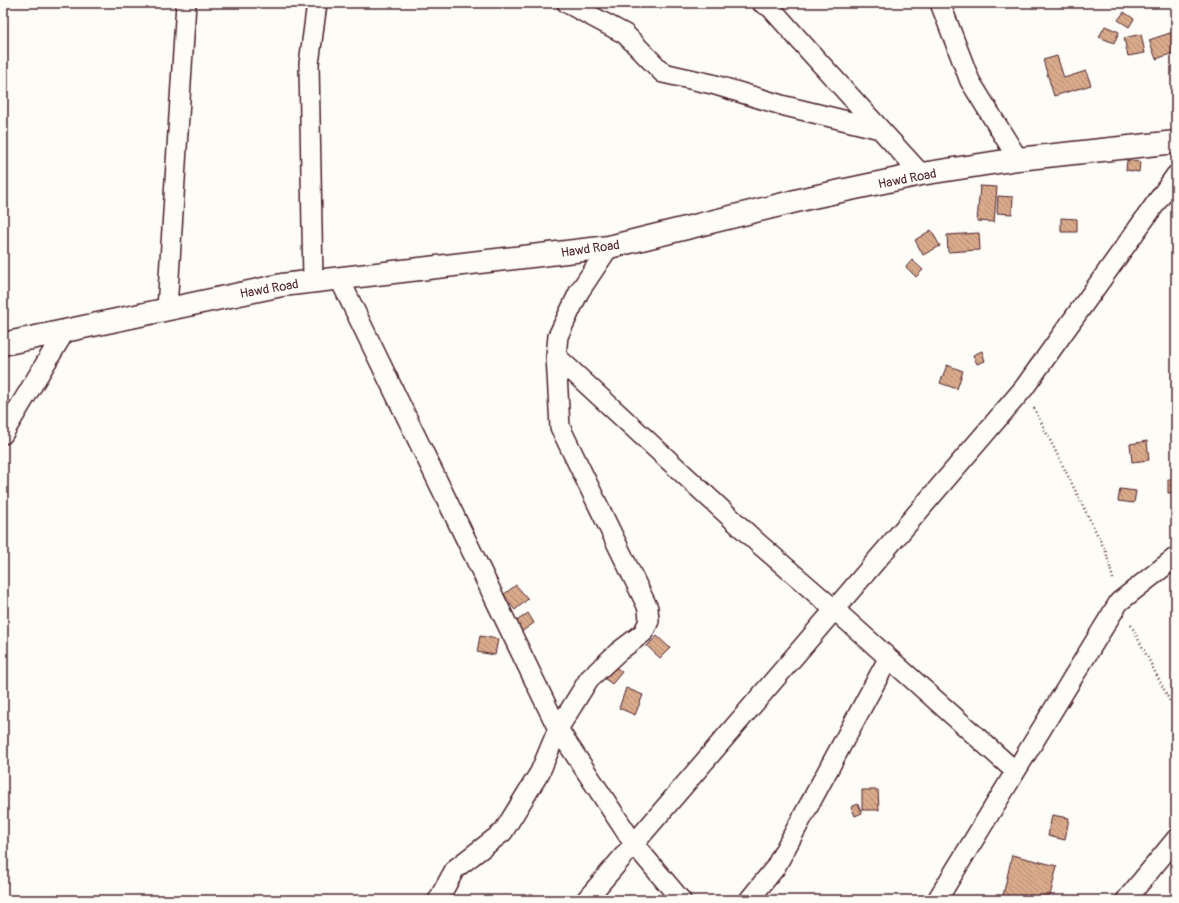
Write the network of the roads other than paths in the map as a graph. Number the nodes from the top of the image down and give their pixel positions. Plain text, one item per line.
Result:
1 (186, 3) edge
2 (317, 3) edge
3 (567, 3) edge
4 (762, 3) edge
5 (940, 3) edge
6 (880, 129) junction
7 (1176, 142) edge
8 (1018, 159) junction
9 (921, 174) junction
10 (1176, 176) edge
11 (609, 247) junction
12 (339, 278) junction
13 (313, 281) junction
14 (167, 309) junction
15 (64, 331) junction
16 (3, 344) edge
17 (556, 356) junction
18 (3, 434) edge
19 (1176, 557) edge
20 (835, 610) junction
21 (888, 659) junction
22 (558, 729) junction
23 (1015, 771) junction
24 (1176, 839) edge
25 (634, 844) junction
26 (438, 900) edge
27 (586, 900) edge
28 (681, 900) edge
29 (749, 900) edge
30 (937, 900) edge
31 (1126, 900) edge

1 - 14 street
2 - 13 street
3 - 6 street
4 - 6 street
5 - 8 street
6 - 9 street
7 - 8 main road, Hawd Road
8 - 9 main road, Hawd Road
9 - 11 main road, Hawd Road
10 - 20 street
11 - 12 main road, Hawd Road
11 - 17 street
12 - 13 main road, Hawd Road
12 - 22 street
13 - 14 main road, Hawd Road
14 - 15 main road, Hawd Road
15 - 16 main road, Hawd Road
15 - 18 street
17 - 20 street
17 - 22 street
19 - 23 street
20 - 21 street
20 - 25 street
21 - 23 street
21 - 29 street
22 - 25 street
22 - 26 street
23 - 30 street
24 - 31 street
25 - 27 street
25 - 28 street

